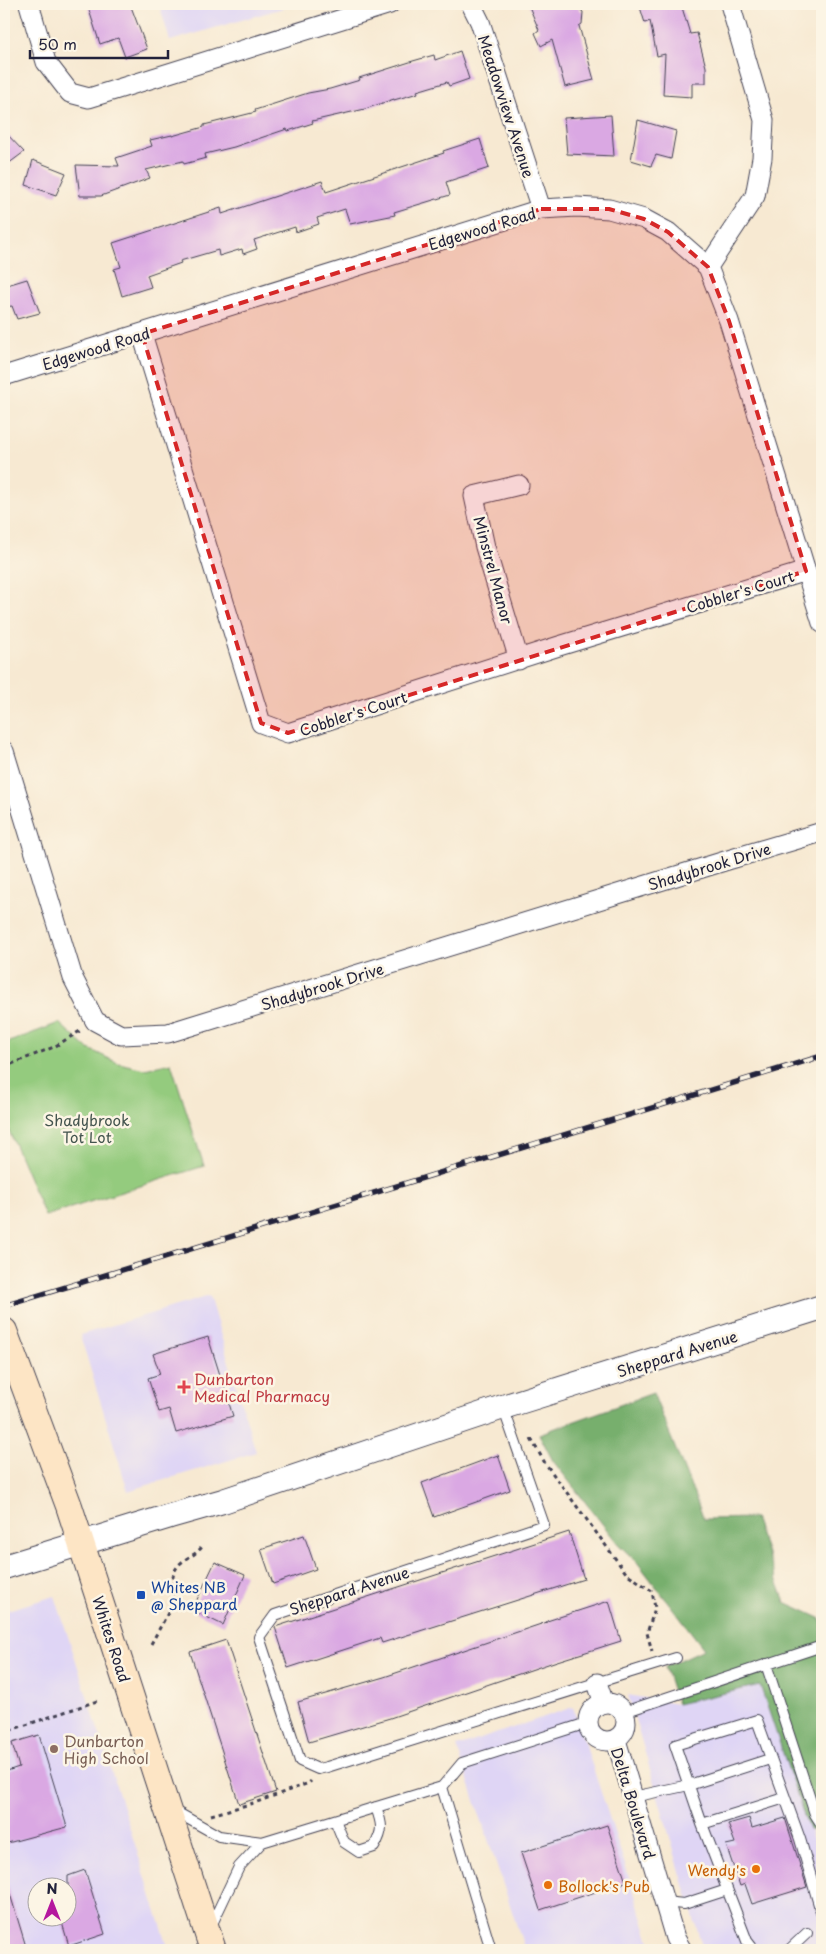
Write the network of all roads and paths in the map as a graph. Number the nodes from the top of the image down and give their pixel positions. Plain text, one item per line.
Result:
1 (28, 4) edge
2 (255, 4) edge
3 (390, 4) edge
4 (471, 4) edge
5 (730, 4) edge
6 (260, 6) dead end
7 (541, 209) junction
8 (708, 267) junction
9 (142, 334) junction
10 (4, 376) edge
11 (519, 485) dead end
12 (806, 571) junction
13 (822, 623) edge
14 (519, 660) junction
15 (4, 751) edge
16 (822, 832) edge
17 (95, 1021) junction
18 (4, 1067) edge
19 (822, 1307) edge
20 (4, 1331) edge
21 (503, 1407) junction
22 (528, 1435) dead end
23 (80, 1542) junction
24 (202, 1547) dead end
25 (4, 1566) edge
26 (151, 1644) dead end
27 (822, 1646) edge
28 (676, 1658) dead end
29 (656, 1664) junction
30 (766, 1664) junction
31 (598, 1683) junction
32 (97, 1701) dead end
33 (604, 1703) junction
34 (624, 1712) junction
35 (588, 1723) junction
36 (4, 1729) edge
37 (616, 1740) junction
38 (770, 1759) junction
39 (318, 1769) junction
40 (688, 1785) junction
41 (442, 1786) junction
42 (633, 1797) junction
43 (785, 1798) junction
44 (166, 1806) junction
45 (376, 1807) junction
46 (208, 1816) dead end
47 (335, 1820) junction
48 (702, 1824) junction
49 (822, 1825) edge
50 (262, 1842) junction
51 (727, 1890) junction
52 (664, 1902) junction
53 (822, 1915) edge
54 (807, 1933) dead end
55 (210, 1941) edge
56 (491, 1950) edge
57 (682, 1950) edge
58 (754, 1950) edge
59 (789, 1950) edge

1 - 3 street
2 - 6 path
4 - 7 street, Meadowview Avenue
5 - 8 street
7 - 8 street, Edgewood Road
7 - 9 street, Edgewood Road
8 - 12 street, Edgewood Road
9 - 10 street, Edgewood Road
9 - 14 street, Cobbler's Court
11 - 14 street, Minstrel Manor
12 - 13 street, Edgewood Road
12 - 14 street, Cobbler's Court
15 - 17 street
16 - 17 street, Shadybrook Drive
17 - 18 path
19 - 21 street, Sheppard Avenue
20 - 23 main road, Whites Road
21 - 23 street, Sheppard Avenue
21 - 39 lane, Sheppard Avenue
22 - 29 path
23 - 25 street, Sheppard Avenue
23 - 44 main road, Whites Road
24 - 26 path
27 - 30 lane
28 - 29 lane
29 - 31 lane
30 - 34 lane
30 - 49 lane
31 - 33 street
31 - 39 lane
32 - 36 path
33 - 34 street
33 - 35 street
34 - 37 street
35 - 37 street
35 - 41 lane
37 - 42 street, Delta Boulevard
38 - 40 lane
38 - 40 lane
38 - 43 lane
39 - 46 path
40 - 42 lane
40 - 48 lane
41 - 45 lane
41 - 56 lane
42 - 52 street, Delta Boulevard
43 - 48 lane
43 - 53 lane
44 - 50 lane
44 - 55 main road, Whites Road
45 - 47 lane
45 - 47 lane
47 - 50 lane
48 - 51 lane
50 - 55 lane
51 - 52 lane
51 - 58 lane
52 - 57 street, Delta Boulevard
54 - 59 lane

